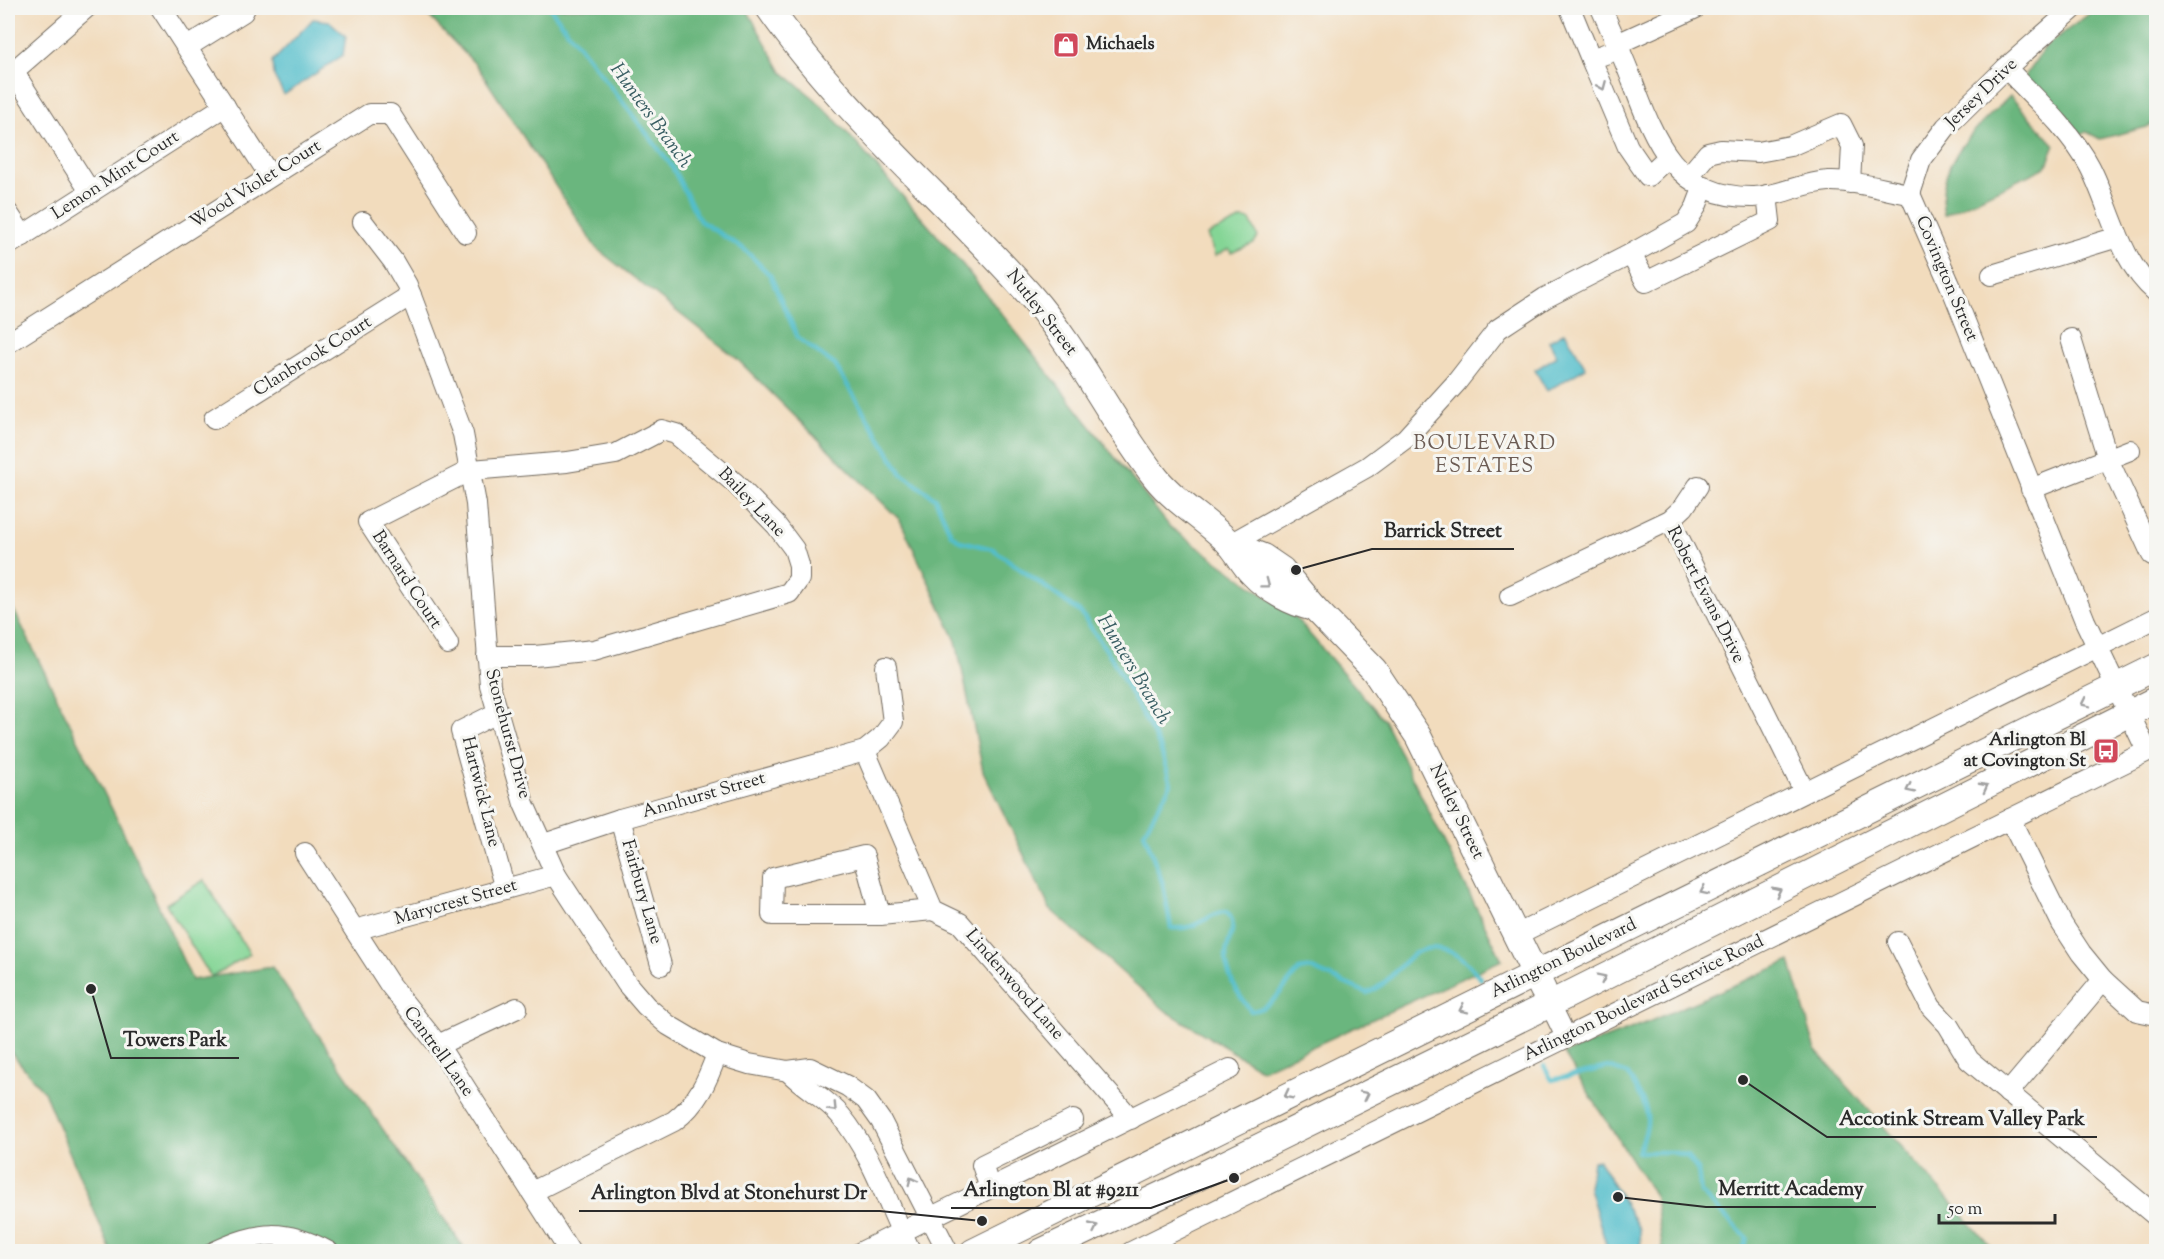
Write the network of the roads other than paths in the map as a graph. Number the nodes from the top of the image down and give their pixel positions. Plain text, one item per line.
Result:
1 (86, 8) edge
2 (161, 8) edge
3 (245, 8) edge
4 (752, 8) edge
5 (769, 8) edge
6 (1570, 8) edge
7 (1600, 8) edge
8 (1696, 8) edge
9 (2074, 8) edge
10 (1618, 46) junction
11 (187, 47) junction
12 (1591, 59) junction
13 (2006, 68) junction
14 (10, 74) edge
15 (835, 94) junction
16 (225, 106) junction
17 (1668, 157) junction
18 (270, 176) junction
19 (1696, 182) junction
20 (1850, 183) junction
21 (91, 193) junction
22 (1910, 194) junction
23 (1767, 195) junction
24 (8, 213) edge
25 (363, 222) dead end
26 (466, 233) dead end
27 (2118, 237) junction
28 (15, 241) edge
29 (1631, 254) junction
30 (1992, 275) dead end
31 (2157, 292) edge
32 (411, 295) junction
33 (2071, 339) dead end
34 (8, 343) edge
35 (214, 419) dead end
36 (2130, 450) dead end
37 (2108, 459) junction
38 (471, 470) junction
39 (1698, 486) dead end
40 (2031, 489) junction
41 (1670, 520) junction
42 (1230, 544) junction
43 (2152, 555) dead end
44 (1510, 596) dead end
45 (2157, 618) edge
46 (448, 644) dead end
47 (2098, 647) junction
48 (487, 656) junction
49 (886, 667) dead end
50 (2157, 667) edge
51 (2117, 687) junction
52 (2157, 700) edge
53 (497, 713) junction
54 (2129, 713) junction
55 (2152, 749) edge
56 (865, 751) junction
57 (1804, 791) junction
58 (620, 819) junction
59 (2010, 819) junction
60 (544, 844) junction
61 (305, 853) dead end
62 (556, 875) junction
63 (505, 890) junction
64 (933, 910) junction
65 (880, 915) junction
66 (355, 930) junction
67 (1516, 934) junction
68 (1898, 942) dead end
69 (661, 965) dead end
70 (1535, 974) junction
71 (2103, 980) junction
72 (1550, 1004) junction
73 (518, 1008) dead end
74 (2157, 1015) edge
75 (1566, 1037) junction
76 (438, 1046) junction
77 (717, 1054) junction
78 (1230, 1069) dead end
79 (788, 1071) junction
80 (2008, 1093) junction
81 (1073, 1119) dead end
82 (1131, 1119) junction
83 (990, 1188) junction
84 (532, 1192) junction
85 (2157, 1216) edge
86 (930, 1217) junction
87 (901, 1231) junction
88 (214, 1251) edge
89 (329, 1251) edge
90 (570, 1251) edge
91 (861, 1251) edge
92 (911, 1251) edge
93 (948, 1251) edge
94 (973, 1251) edge
95 (1041, 1251) edge
96 (1131, 1251) edge

1 - 14 street
2 - 11 street
3 - 11 street
4 - 15 main road, Nutley Street
5 - 15 main road, Nutley Street
6 - 12 street
7 - 10 street, Covington Street
8 - 10 street
9 - 13 street, Jersey Drive
10 - 12 street
10 - 17 street, Covington Street
11 - 16 street
12 -> 17 street
13 - 22 street, Jersey Drive
13 - 27 street
14 - 21 street
15 - 42 main road, Nutley Street
16 - 18 street
16 - 21 street, Lemon Mint Court
17 - 19 street, Covington Street
18 - 26 street, Wood Violet Court
18 - 34 street, Wood Violet Court
19 - 20 street
19 - 23 street, Covington Street
19 - 29 street
20 - 22 street, Covington Street
20 - 23 street, Covington Street
21 - 28 street, Lemon Mint Court
22 - 40 street, Covington Street
23 - 29 street
24 - 28 street
25 - 32 street, Stonehurst Drive
27 - 30 street
27 - 31 street
29 - 42 street
32 - 35 street, Clanbrook Court
32 - 38 street, Stonehurst Drive
33 - 37 street
36 - 37 street
37 - 40 street
37 - 43 street
38 - 46 street, Barnard Court
38 - 48 street, Stonehurst Drive
38 - 48 street, Bailey Lane
39 - 41 street
40 - 47 street, Covington Street
41 - 44 street, Robert Evans Drive
41 - 57 street, Robert Evans Drive
42 - 67 main road, Nutley Street
45 - 47 street
47 - 51 street, Covington Street
47 - 57 street
48 - 53 street, Stonehurst Drive
49 - 56 street
50 - 51 main road, Arlington Boulevard
51 - 54 street, Covington Street
51 -> 70 main road, Arlington Boulevard
52 - 54 main road, Arlington Boulevard
53 - 60 street, Stonehurst Drive
53 - 63 street, Hartwick Lane
54 - 55 street, Covington Street
72 -> 54 main road, Arlington Boulevard
55 - 59 street, Arlington Boulevard Service Road
56 - 58 street, Annhurst Street
56 - 64 street
57 - 67 street
58 - 60 street, Annhurst Street
58 - 69 street, Fairbury Lane
59 - 71 street
59 - 75 street, Arlington Boulevard Service Road
60 - 62 street, Stonehurst Drive
61 - 66 street, Cantrell Lane
62 - 63 street, Marycrest Street
62 - 77 street, Stonehurst Drive
63 - 66 street, Marycrest Street
64 - 65 street
64 - 82 street, Lindenwood Lane
65 - 65 street
66 - 76 street, Cantrell Lane
67 - 70 main road, Nutley Street
68 - 80 street
70 - 72 main road, Nutley Street
70 -> 94 main road, Arlington Boulevard
71 - 74 street
71 - 80 street
72 - 75 street, Nutley Street
95 -> 72 main road, Arlington Boulevard
73 - 76 street
75 - 96 street, Arlington Boulevard Service Road
76 - 84 street, Cantrell Lane
77 - 79 street, Stonehurst Drive
77 - 84 street
78 - 82 street
86 -> 79 street, Stonehurst Drive
79 -> 87 street
80 - 85 street
81 - 83 street
82 - 83 street
83 - 86 street
84 - 90 street, Cantrell Lane
86 - 87 street
86 - 93 street, Stonehurst Drive
87 - 91 street
87 - 92 street
88 - 89 street

